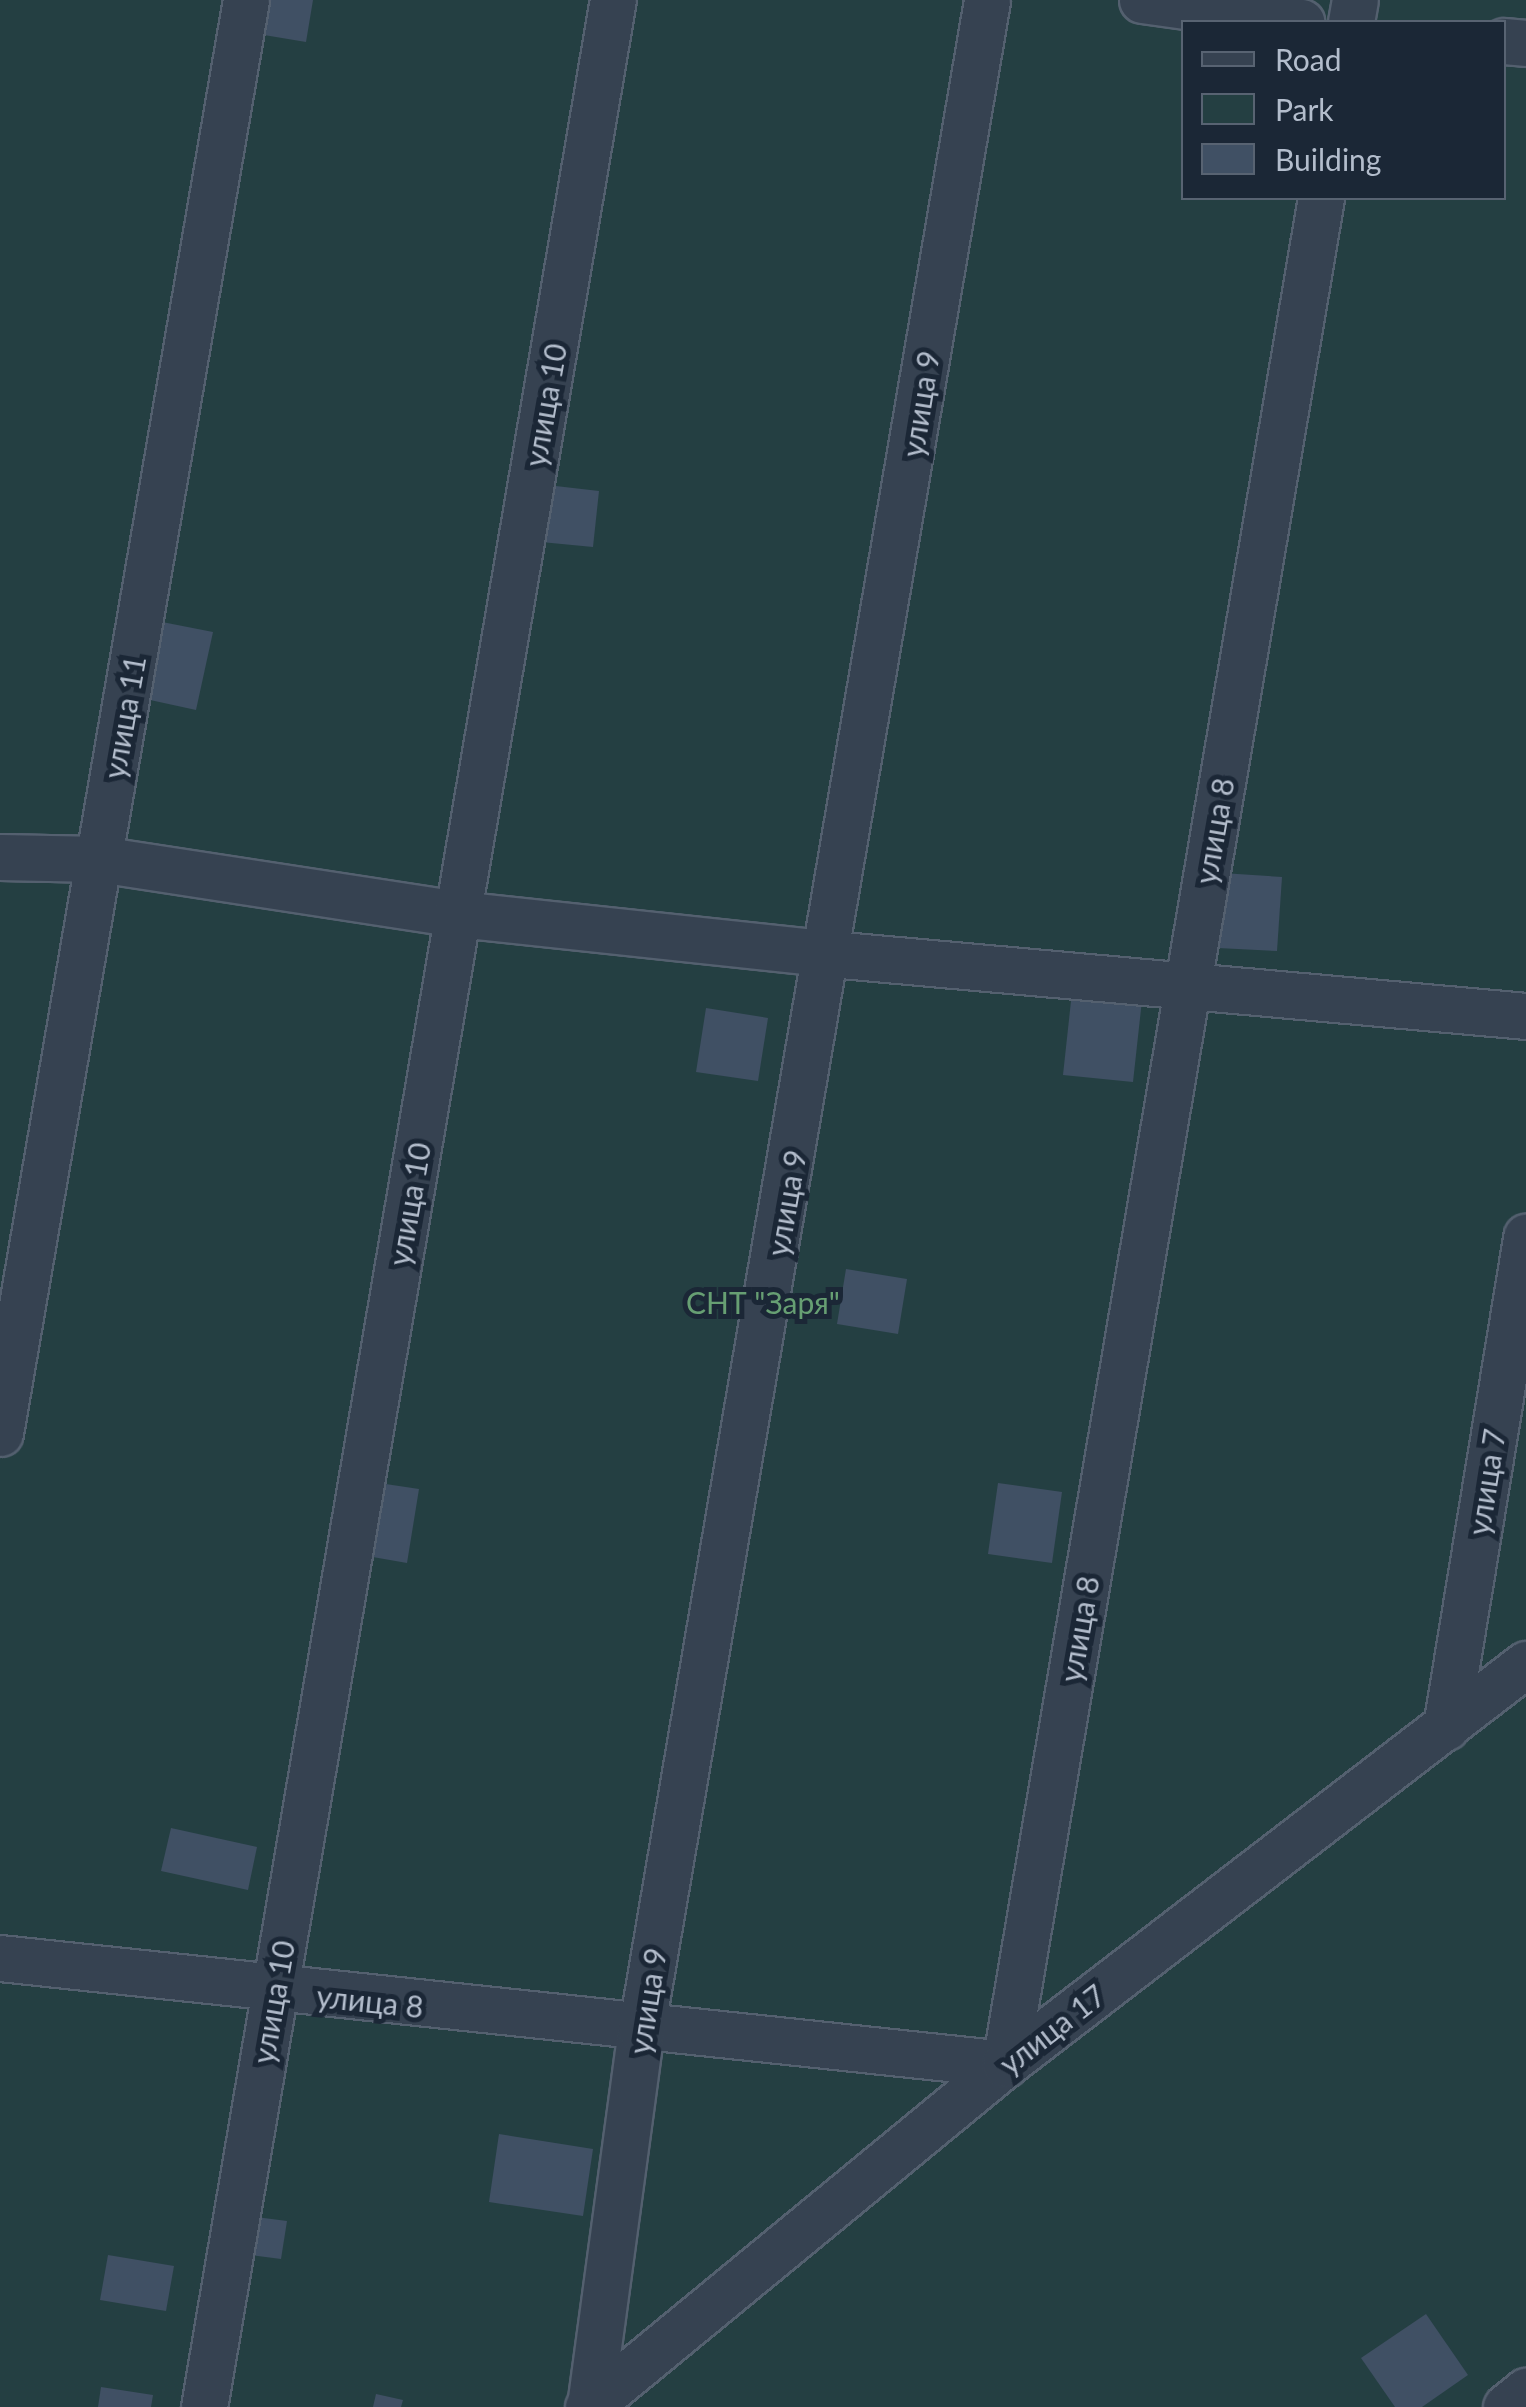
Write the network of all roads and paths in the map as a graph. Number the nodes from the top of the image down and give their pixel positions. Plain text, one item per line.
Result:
1 (246, 0) edge
2 (614, 0) edge
3 (987, 0) edge
4 (1142, 0) edge
5 (1287, 20) edge
6 (1321, 200) edge
7 (0, 857) edge
8 (100, 859) junction
9 (458, 914) junction
10 (830, 954) junction
11 (1188, 982) junction
12 (1526, 1016) edge
13 (1526, 1236) edge
14 (0, 1433) edge
15 (1526, 1664) edge
16 (1446, 1727) junction
17 (0, 1958) edge
18 (275, 1990) junction
19 (641, 2031) junction
20 (1006, 2064) junction
21 (1526, 2391) edge
22 (589, 2406) edge
23 (204, 2407) edge
24 (1506, 2407) edge

1 - 8 street, улица 11
2 - 9 street, улица 10
3 - 10 street, улица 9
4 - 5 street
6 - 11 street, улица 8
7 - 8 street
8 - 9 street
8 - 14 street, улица 11
9 - 10 street
9 - 18 street, улица 10
10 - 11 street
10 - 19 street, улица 9
11 - 12 street
11 - 20 street, улица 8
13 - 16 street, улица 7
15 - 16 street, улица 17
16 - 20 street, улица 17
17 - 18 street, улица 8
18 - 19 street, улица 8
18 - 23 street, улица 10
19 - 20 street, улица 8
19 - 22 street, улица 9
20 - 22 street, улица 17
21 - 24 street

